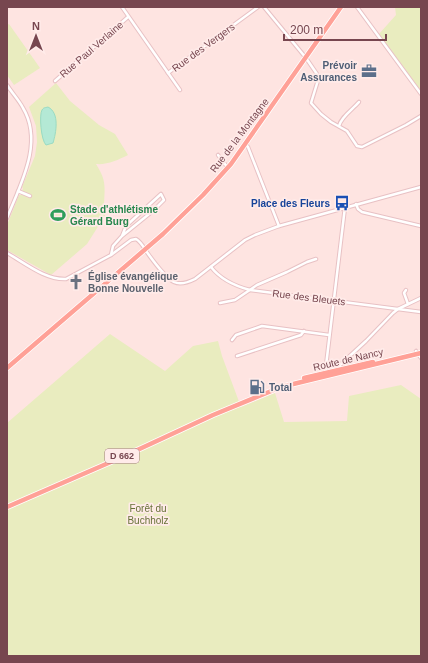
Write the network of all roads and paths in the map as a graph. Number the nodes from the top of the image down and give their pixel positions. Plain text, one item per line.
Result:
1 (122, 7) edge
2 (258, 7) edge
3 (264, 7) edge
4 (341, 7) edge
5 (357, 7) edge
6 (128, 17) junction
7 (306, 58) junction
8 (168, 73) junction
9 (55, 81) dead end
10 (7, 85) edge
11 (180, 90) dead end
12 (421, 94) edge
13 (359, 102) dead end
14 (421, 116) edge
15 (339, 126) junction
16 (246, 144) junction
17 (218, 155) dead end
18 (228, 168) junction
19 (421, 187) edge
20 (18, 191) junction
21 (30, 196) dead end
22 (356, 204) junction
23 (345, 207) junction
24 (7, 218) edge
25 (279, 226) junction
26 (421, 226) edge
27 (122, 236) junction
28 (146, 249) junction
29 (7, 253) edge
30 (112, 254) junction
31 (316, 259) dead end
32 (211, 267) junction
33 (250, 290) junction
34 (406, 290) dead end
35 (421, 298) edge
36 (333, 300) junction
37 (412, 302) junction
38 (220, 303) dead end
39 (408, 304) junction
40 (398, 309) junction
41 (413, 311) junction
42 (421, 312) edge
43 (304, 331) junction
44 (329, 335) junction
45 (232, 340) dead end
46 (419, 352) edge
47 (237, 356) dead end
48 (350, 357) junction
49 (421, 358) edge
50 (7, 368) edge
51 (346, 370) junction
52 (338, 372) junction
53 (325, 375) junction
54 (7, 507) edge

1 - 6 street
2 - 8 street, Rue des Vergers
3 - 7 street
4 - 7 main road, Rue de la Montagne
5 - 12 street
6 - 8 street
6 - 9 street, Rue Paul Verlaine
7 - 15 street
7 - 16 main road, Rue de la Montagne
8 - 11 street
10 - 20 street
13 - 15 street
14 - 15 street
16 - 18 main road, Rue de la Montagne
16 - 25 street
17 - 18 street
18 - 28 main road, Rue de la Montagne
19 - 22 street
20 - 21 street
20 - 24 street
22 - 23 street
22 - 26 street
23 - 25 street
23 - 36 street
25 - 32 street
27 - 27 street
27 - 30 street
28 - 30 street
28 - 32 street
28 - 50 main road, Rue de la Montagne
29 - 30 street
31 - 33 street
32 - 33 street, Rue des Bleuets
33 - 36 street, Rue des Bleuets
33 - 38 street
34 - 39 street
35 - 37 street
36 - 40 street, Rue des Bleuets
36 - 44 street
37 - 39 street
37 - 41 street
39 - 40 street
40 - 41 street, Rue des Bleuets
40 - 48 street
41 - 42 street, Rue des Bleuets
43 - 44 street
43 - 45 street
43 - 47 street
44 - 53 street
46 - 49 street
46 - 51 main road, Route de Nancy / D 662
48 - 51 street
48 - 52 street
51 - 52 main road, Route de Nancy / D 662
52 - 53 main road, Route de Nancy / D 662
53 - 54 main road, Route de Nancy / D 662

